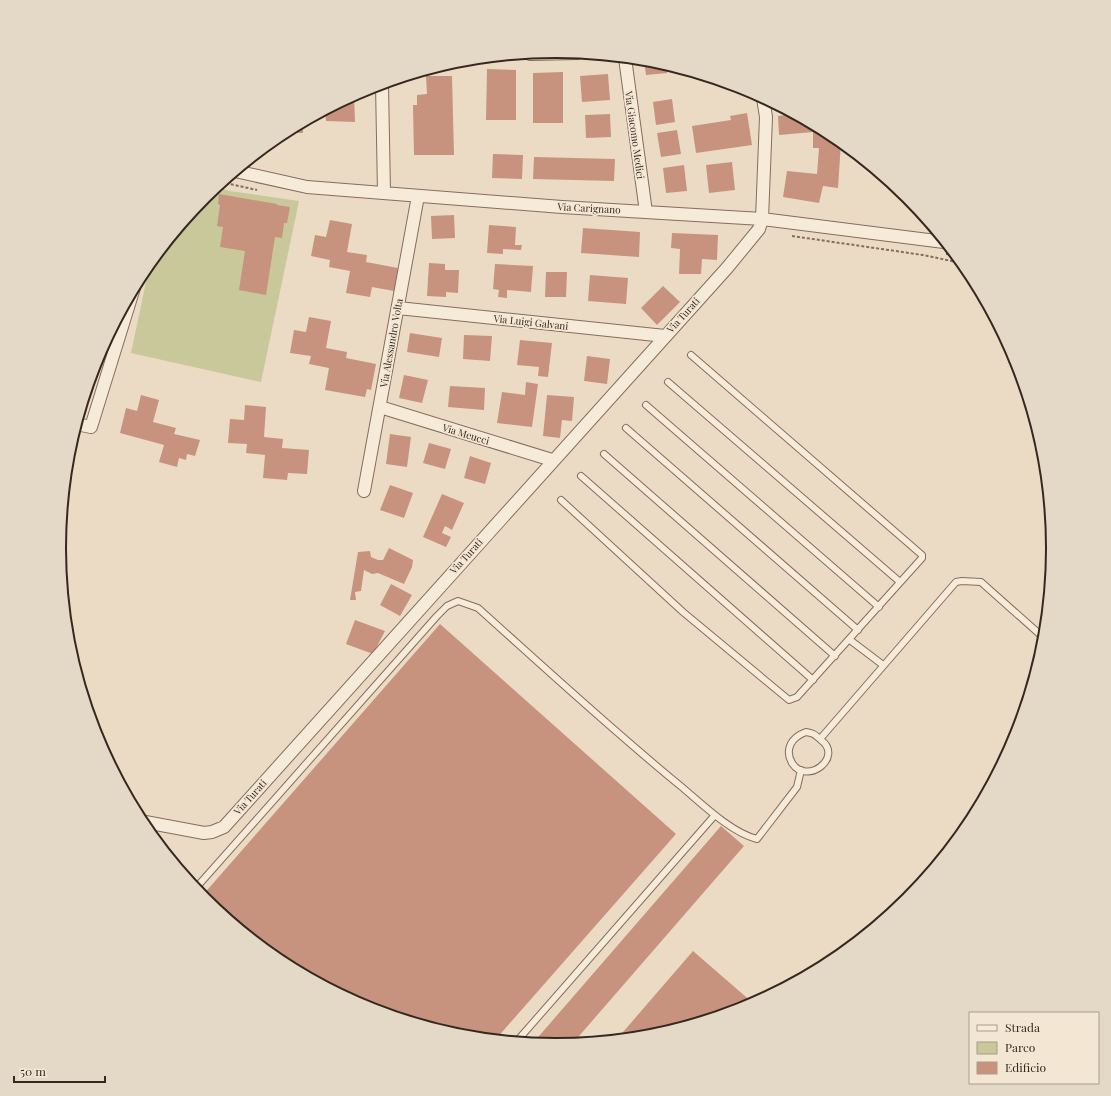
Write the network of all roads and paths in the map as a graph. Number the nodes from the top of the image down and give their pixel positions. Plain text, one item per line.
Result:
1 (626, 63) edge
2 (382, 90) edge
3 (764, 105) edge
4 (241, 172) edge
5 (384, 193) junction
6 (418, 196) junction
7 (646, 212) junction
8 (762, 219) junction
9 (787, 235) dead end
10 (937, 241) edge
11 (952, 261) edge
12 (398, 308) junction
13 (127, 310) edge
14 (665, 336) junction
15 (691, 355) dead end
16 (668, 382) dead end
17 (646, 405) dead end
18 (380, 407) junction
19 (81, 425) edge
20 (626, 428) dead end
21 (604, 454) dead end
22 (552, 460) junction
23 (581, 476) dead end
24 (364, 491) dead end
25 (561, 500) dead end
26 (900, 582) junction
27 (879, 607) junction
28 (858, 630) junction
29 (1038, 632) edge
30 (850, 640) junction
31 (835, 656) junction
32 (884, 665) junction
33 (812, 680) junction
34 (820, 739) junction
35 (801, 770) junction
36 (715, 815) junction
37 (150, 823) edge
38 (199, 884) edge
39 (521, 1037) edge

1 - 7 street, Via Giacomo Medici
2 - 5 street
3 - 8 street
4 - 5 street, Via Carignano
5 - 6 street, Via Carignano
6 - 7 street, Via Carignano
6 - 12 street, Via Alessandro Volta
7 - 8 street, Via Carignano
8 - 10 street, Via Carignano
8 - 14 street, Via Turati
9 - 11 path
12 - 14 street, Via Luigi Galvani
12 - 18 street, Via Alessandro Volta
13 - 19 street
14 - 22 street, Via Turati
15 - 26 lane
16 - 26 lane
17 - 27 lane
18 - 22 street, Via Meucci
18 - 24 street, Via Alessandro Volta
20 - 28 lane
21 - 31 lane
22 - 37 street, Via Turati
23 - 33 lane
25 - 33 lane
26 - 27 lane
27 - 28 lane
28 - 30 lane
29 - 32 lane
30 - 31 lane
30 - 32 lane
31 - 33 lane
32 - 34 lane
34 - 35 lane
34 - 35 lane
35 - 36 lane
36 - 38 lane
36 - 39 lane

